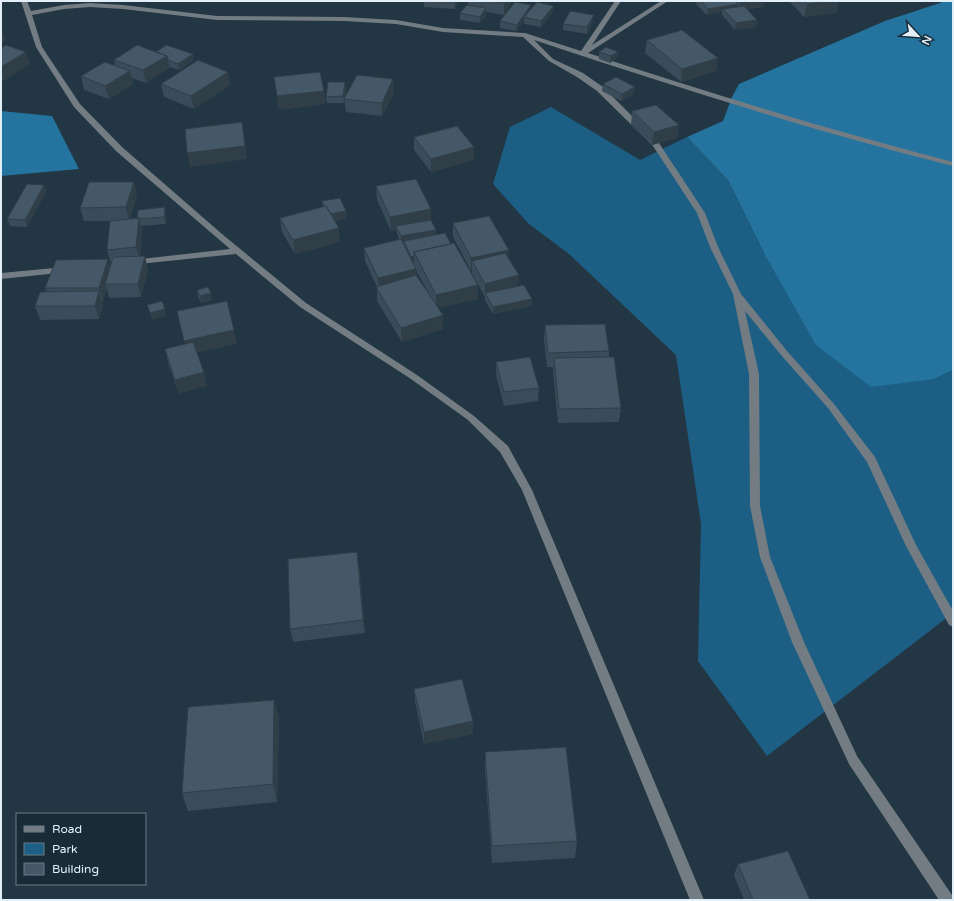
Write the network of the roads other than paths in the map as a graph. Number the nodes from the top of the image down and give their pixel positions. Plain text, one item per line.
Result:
1 (24, 1) edge
2 (618, 1) edge
3 (665, 1) edge
4 (28, 14) junction
5 (525, 35) junction
6 (582, 54) junction
7 (953, 164) edge
8 (238, 252) junction
9 (121, 264) edge
10 (74, 269) edge
11 (1, 276) edge
12 (737, 294) junction
13 (953, 622) edge
14 (697, 900) edge
15 (947, 900) edge

1 - 4 street
2 - 6 street
3 - 6 street
4 - 5 street
4 - 8 street
5 - 6 street
5 - 12 street
6 - 7 street
8 - 9 street
8 - 14 street
10 - 11 street
12 - 13 street
12 - 15 street

